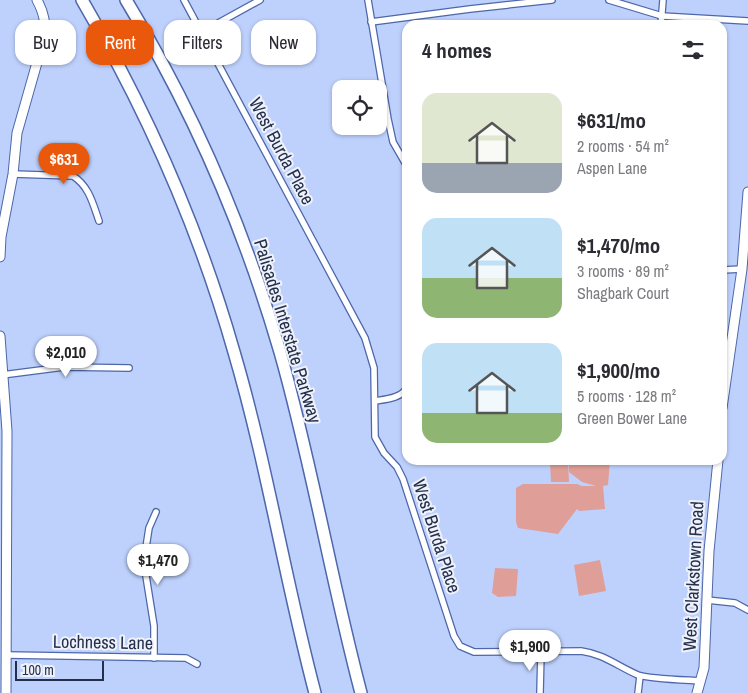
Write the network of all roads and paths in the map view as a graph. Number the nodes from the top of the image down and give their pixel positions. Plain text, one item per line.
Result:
1 (37, 0) edge
2 (82, 0) edge
3 (126, 0) edge
4 (184, 0) edge
5 (260, 0) edge
6 (368, 0) edge
7 (468, 0) edge
8 (552, 0) edge
9 (609, 0) edge
10 (663, 0) edge
11 (470, 9) junction
12 (662, 16) junction
13 (195, 20) edge
14 (224, 20) edge
15 (662, 20) edge
16 (748, 21) edge
17 (371, 22) junction
18 (220, 65) edge
19 (402, 158) edge
20 (13, 174) junction
21 (748, 192) edge
22 (100, 221) dead end
23 (1, 237) edge
24 (0, 257) edge
25 (727, 270) edge
26 (742, 270) junction
27 (0, 336) edge
28 (128, 368) dead end
29 (727, 374) edge
30 (1, 375) edge
31 (402, 394) edge
32 (376, 401) junction
33 (717, 465) edge
34 (156, 512) dead end
35 (707, 600) junction
36 (748, 610) edge
37 (541, 652) junction
38 (7, 655) junction
39 (154, 658) junction
40 (197, 664) dead end
41 (640, 676) junction
42 (701, 682) junction
43 (6, 693) edge
44 (315, 693) edge
45 (361, 693) edge
46 (540, 693) edge
47 (638, 693) edge
48 (697, 693) edge

1 - 20 street
2 - 44 highway
3 - 45 highway, Palisades Interstate Parkway
4 - 13 street, West Burda Place
5 - 14 street
6 - 17 street
7 - 11 street
8 - 11 street
9 - 12 street
10 - 12 street
11 - 17 street
12 - 15 street
12 - 16 street
17 - 19 street
18 - 32 street, West Burda Place
20 - 22 street
20 - 23 street
21 - 26 street
23 - 24 street
25 - 26 street
26 - 29 street
27 - 30 street
28 - 30 street
30 - 38 street
31 - 32 street
32 - 37 street, West Burda Place
33 - 35 street, West Clarkstown Road
34 - 39 street
35 - 36 street
35 - 42 street, West Clarkstown Road
37 - 41 street, West Burda Place
37 - 46 street
38 - 39 street, Lochness Lane
38 - 43 street
39 - 40 street, Lochness Lane
41 - 42 street, West Burda Place
41 - 47 street
42 - 48 street, West Clarkstown Road

